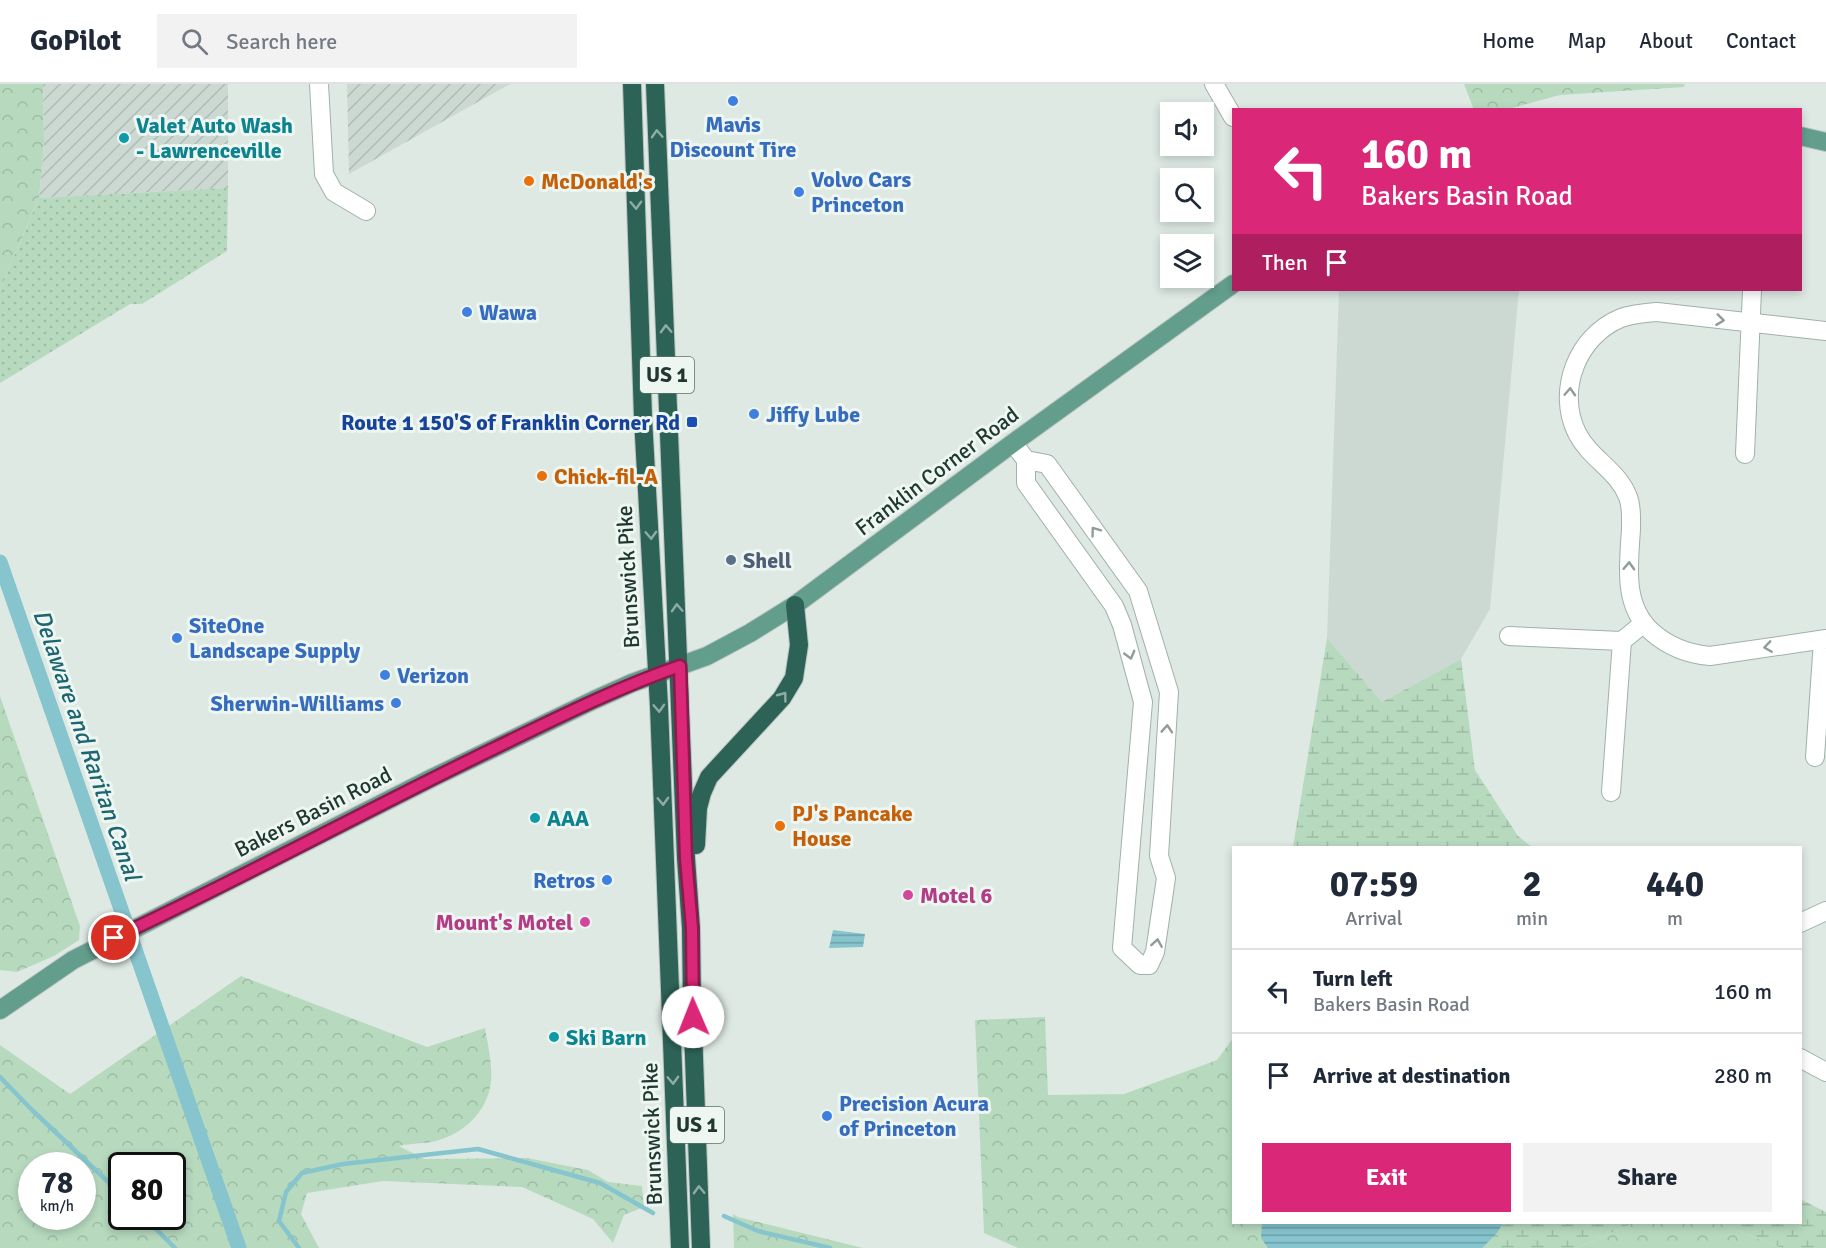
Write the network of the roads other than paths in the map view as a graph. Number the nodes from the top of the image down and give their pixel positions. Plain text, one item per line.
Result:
1 (319, 84) edge
2 (632, 84) edge
3 (655, 84) edge
4 (1214, 84) edge
5 (1232, 115) edge
6 (1802, 136) edge
7 (1826, 142) edge
8 (366, 211) dead end
9 (1232, 285) edge
10 (1752, 291) edge
11 (1750, 323) junction
12 (1826, 331) edge
13 (1013, 443) junction
14 (1745, 454) dead end
15 (1026, 460) junction
16 (1077, 507) junction
17 (1054, 523) junction
18 (1113, 557) junction
19 (1090, 573) junction
20 (795, 605) junction
21 (1144, 611) junction
22 (1644, 623) junction
23 (1122, 625) junction
24 (1509, 636) dead end
25 (1825, 639) edge
26 (1622, 641) junction
27 (680, 666) junction
28 (657, 674) junction
29 (1139, 751) junction
30 (1165, 755) junction
31 (1815, 757) dead end
32 (1611, 792) dead end
33 (1131, 846) junction
34 (1159, 851) junction
35 (1826, 911) edge
36 (1802, 922) edge
37 (692, 928) junction
38 (0, 1010) edge
39 (1802, 1059) edge
40 (1826, 1072) edge
41 (680, 1248) edge
42 (701, 1248) edge

1 - 8 street
2 -> 28 highway, Brunswick Pike / US 1
27 -> 3 highway, Brunswick Pike / US 1
4 - 5 street
6 - 7 main road
9 - 13 main road, Franklin Corner Road
10 - 11 street
11 - 12 street
11 - 14 street
22 -> 11 street
13 - 15 street
13 - 20 main road, Franklin Corner Road
15 - 16 street
15 - 17 street
16 - 17 street
18 -> 16 street
17 - 19 street
18 - 19 street
18 - 21 street
19 - 23 street
20 - 27 main road, Franklin Corner Road
37 -> 20 highway
21 - 23 street
30 -> 21 street
25 -> 22 street
22 - 26 street
23 -> 29 street
24 - 26 street
25 - 31 street
26 - 32 street
27 - 28 main road, Franklin Corner Road
27 - 37 highway, Brunswick Pike / US 1
28 - 38 main road, Bakers Basin Road
28 -> 41 highway, Brunswick Pike / US 1
29 - 30 street
29 - 33 street
30 - 34 street
33 - 34 street
33 -> 34 street
35 - 36 street
42 -> 37 highway, Brunswick Pike / US 1
39 - 40 street

